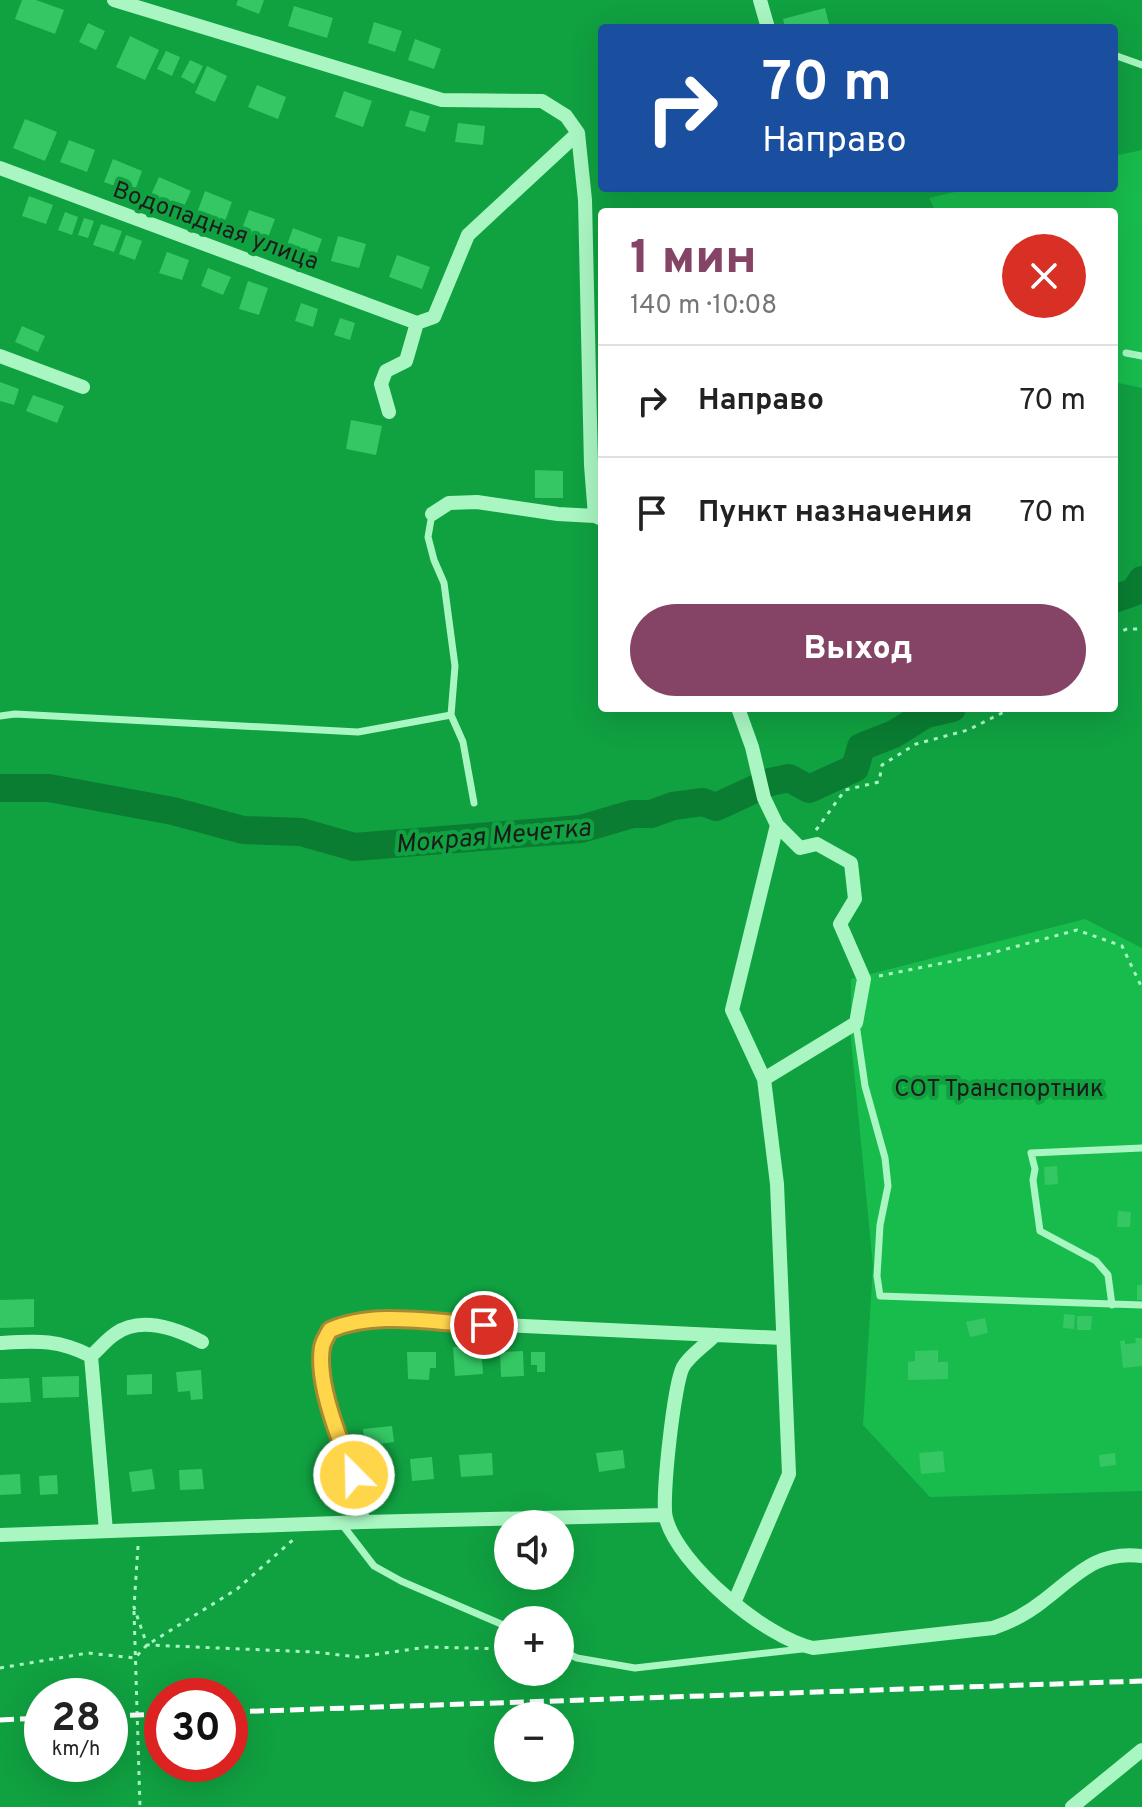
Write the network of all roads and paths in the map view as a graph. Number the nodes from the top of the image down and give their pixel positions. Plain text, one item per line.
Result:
1 (114, 0) edge
2 (760, 0) edge
3 (767, 24) edge
4 (1118, 56) edge
5 (1142, 65) edge
6 (578, 133) junction
7 (0, 168) edge
8 (417, 323) junction
9 (1126, 353) dead end
10 (0, 356) edge
11 (1142, 356) edge
12 (83, 387) dead end
13 (389, 412) dead end
14 (598, 511) edge
15 (432, 514) joint
16 (598, 518) edge
17 (1142, 629) edge
18 (1118, 632) edge
19 (739, 712) edge
20 (1004, 712) edge
21 (451, 715) junction
22 (0, 716) edge
23 (474, 803) dead end
24 (777, 825) junction
25 (817, 844) junction
26 (864, 979) junction
27 (1142, 988) edge
28 (856, 1023) junction
29 (764, 1079) junction
30 (1142, 1148) edge
31 (1112, 1305) junction
32 (1142, 1305) edge
33 (713, 1337) junction
34 (782, 1338) junction
35 (202, 1342) dead end
36 (0, 1343) edge
37 (91, 1356) junction
38 (665, 1515) junction
39 (363, 1522) junction
40 (341, 1523) junction
41 (309, 1525) junction
42 (139, 1529) junction
43 (106, 1531) junction
44 (0, 1535) edge
45 (1142, 1556) edge
46 (734, 1603) junction
47 (134, 1607) junction
48 (494, 1621) edge
49 (147, 1645) junction
50 (813, 1648) junction
51 (494, 1649) edge
52 (574, 1657) edge
53 (135, 1658) junction
54 (0, 1668) edge
55 (1142, 1750) edge
56 (140, 1807) edge
57 (1072, 1807) edge

1 - 6 street
2 - 3 street
4 - 5 lane
6 - 8 street
6 - 14 street
7 - 8 street, Водопадная улица
8 - 13 street
9 - 11 lane
10 - 12 street
15 - 16 street
15 - 21 lane
17 - 18 path
19 - 24 street
20 - 25 path
21 - 22 lane
21 - 23 lane
24 - 25 street
24 - 29 street
25 - 26 street
26 - 27 path
26 - 28 street
28 - 29 street
28 - 31 lane
29 - 34 street
30 - 31 lane
31 - 32 lane
33 - 34 street
33 - 38 street
33 - 39 street
34 - 46 street
35 - 37 street
36 - 37 street
37 - 43 street
38 - 39 street
38 - 46 street
39 - 40 street
40 - 41 street
40 - 48 lane
41 - 42 street
41 - 49 path
42 - 43 street
42 - 47 path
43 - 44 street
45 - 50 street
46 - 50 street
47 - 49 path
47 - 53 path
49 - 51 path
49 - 53 path
50 - 52 lane
53 - 54 path
53 - 56 path
55 - 57 street

